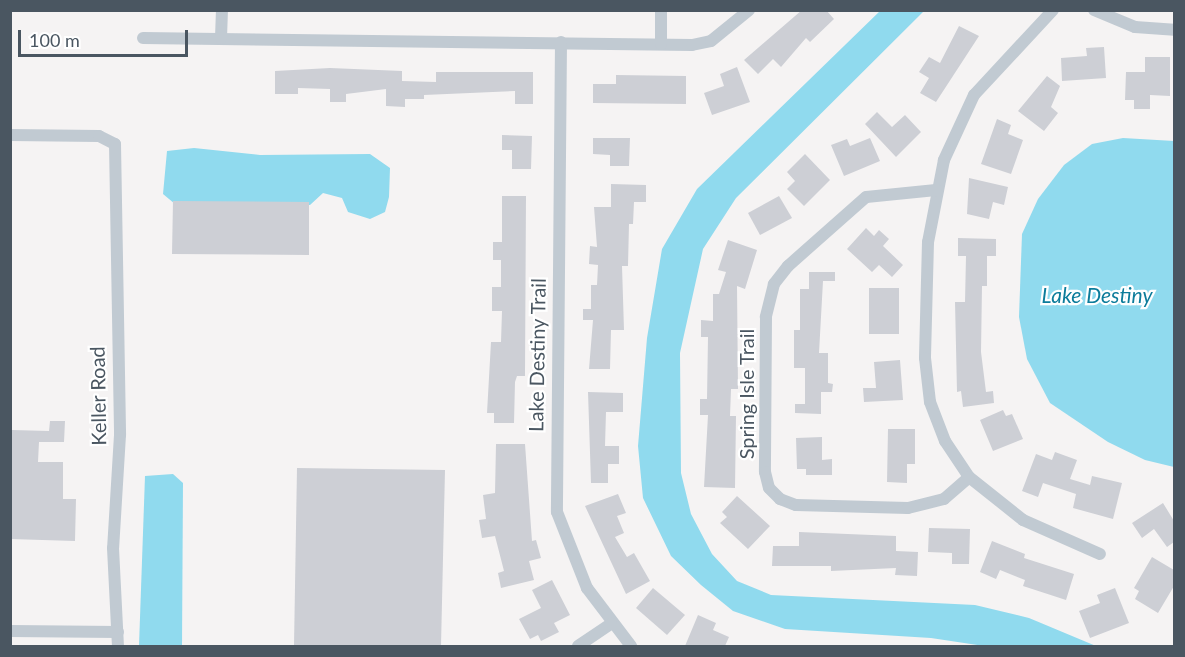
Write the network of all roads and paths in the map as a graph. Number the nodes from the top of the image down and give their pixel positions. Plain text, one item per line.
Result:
1 (222, 10) edge
2 (661, 10) edge
3 (749, 10) edge
4 (1053, 10) edge
5 (1094, 10) edge
6 (1174, 30) edge
7 (143, 38) dead end
8 (221, 38) junction
9 (561, 42) junction
10 (661, 44) junction
11 (10, 135) edge
12 (936, 190) junction
13 (969, 477) junction
14 (1100, 554) dead end
15 (611, 624) junction
16 (10, 631) edge
17 (118, 632) junction
18 (118, 646) edge
19 (578, 646) edge
20 (631, 646) edge

1 - 8 street
2 - 10 street
3 - 10 street
4 - 12 street
5 - 6 street
7 - 8 street
8 - 9 street
9 - 10 street
9 - 15 street, Lake Destiny Trail
11 - 17 street, Keller Road
12 - 13 street
12 - 13 street, Spring Isle Trail
13 - 14 street
15 - 19 street
15 - 20 street, Lake Destiny Trail
16 - 17 street
17 - 18 street, Keller Road

